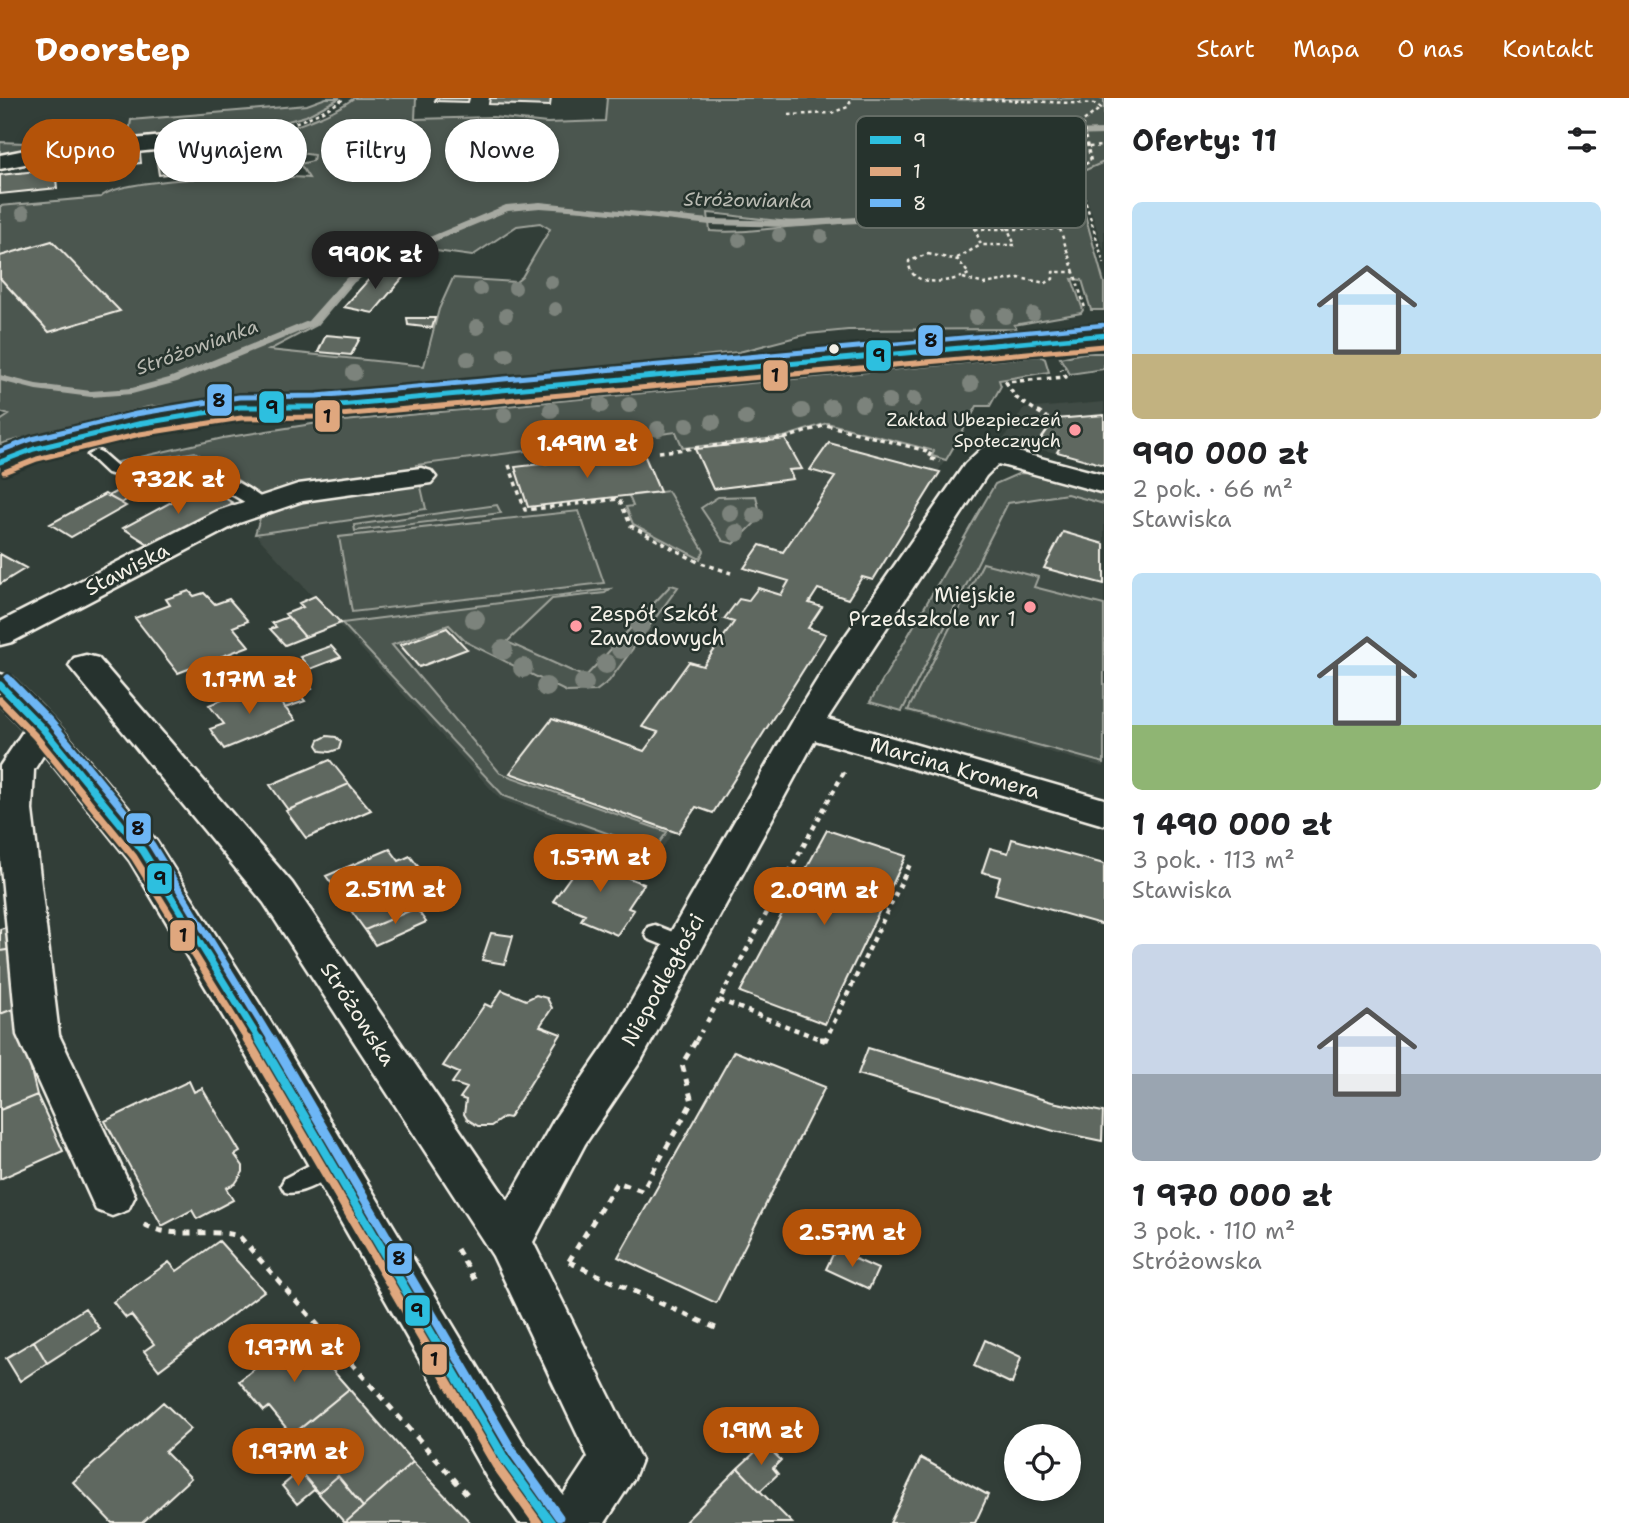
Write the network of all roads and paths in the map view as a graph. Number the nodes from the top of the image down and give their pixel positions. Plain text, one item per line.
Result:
1 (345, 98) edge
2 (852, 98) edge
3 (952, 98) edge
4 (789, 115) dead end
5 (1086, 119) edge
6 (307, 120) edge
7 (1086, 137) edge
8 (154, 144) edge
9 (1104, 146) edge
10 (1088, 147) junction
11 (0, 162) edge
12 (1086, 164) edge
13 (1086, 203) edge
14 (975, 229) joint
15 (1008, 229) junction
16 (1060, 229) joint
17 (981, 245) junction
18 (956, 258) junction
19 (1104, 264) edge
20 (1047, 270) dead end
21 (1053, 271) junction
22 (1074, 272) junction
23 (963, 278) junction
24 (1096, 326) edge
25 (1055, 360) dead end
26 (317, 407) junction
27 (1025, 426) dead end
28 (659, 453) dead end
29 (96, 455) junction
30 (933, 459) dead end
31 (0, 462) edge
32 (509, 465) dead end
33 (421, 477) dead end
34 (1104, 484) edge
35 (0, 485) edge
36 (261, 505) junction
37 (731, 573) dead end
38 (0, 635) edge
39 (86, 666) dead end
40 (0, 685) edge
41 (806, 725) junction
42 (43, 729) junction
43 (837, 785) dead end
44 (1104, 812) edge
45 (911, 862) dead end
46 (719, 1000) junction
47 (707, 1022) dead end
48 (702, 1030) dead end
49 (332, 1163) junction
50 (293, 1185) dead end
51 (112, 1196) dead end
52 (155, 1232) dead end
53 (509, 1242) junction
54 (569, 1262) junction
55 (564, 1270) dead end
56 (718, 1329) dead end
57 (474, 1503) dead end
58 (551, 1523) edge
59 (575, 1523) edge

1 - 6 path
2 - 4 path
3 - 5 path
7 - 10 path
8 - 11 street
9 - 10 path
10 - 12 path
13 - 19 path
14 - 15 path
14 - 17 path
15 - 16 path
15 - 17 path
16 - 22 path
17 - 18 path
18 - 23 path
18 - 23 path
20 - 21 path
21 - 22 path
21 - 23 path
22 - 24 path
24 - 26 main road
25 - 27 path
26 - 29 main road
26 - 31 main road
28 - 30 path
29 - 35 main road
29 - 36 lane
32 - 37 path
33 - 36 street, Stawiska
34 - 41 street, Niepodległości
36 - 38 street, Stawiska
39 - 53 street, Stróżowska
40 - 42 street
41 - 44 street, Marcina Kromera
41 - 53 street, Niepodległości
42 - 49 street
42 - 51 street
43 - 46 path
45 - 46 path
46 - 47 path
48 - 54 path
49 - 50 lane
49 - 58 street
52 - 57 path
53 - 59 street
54 - 55 path
54 - 56 path

